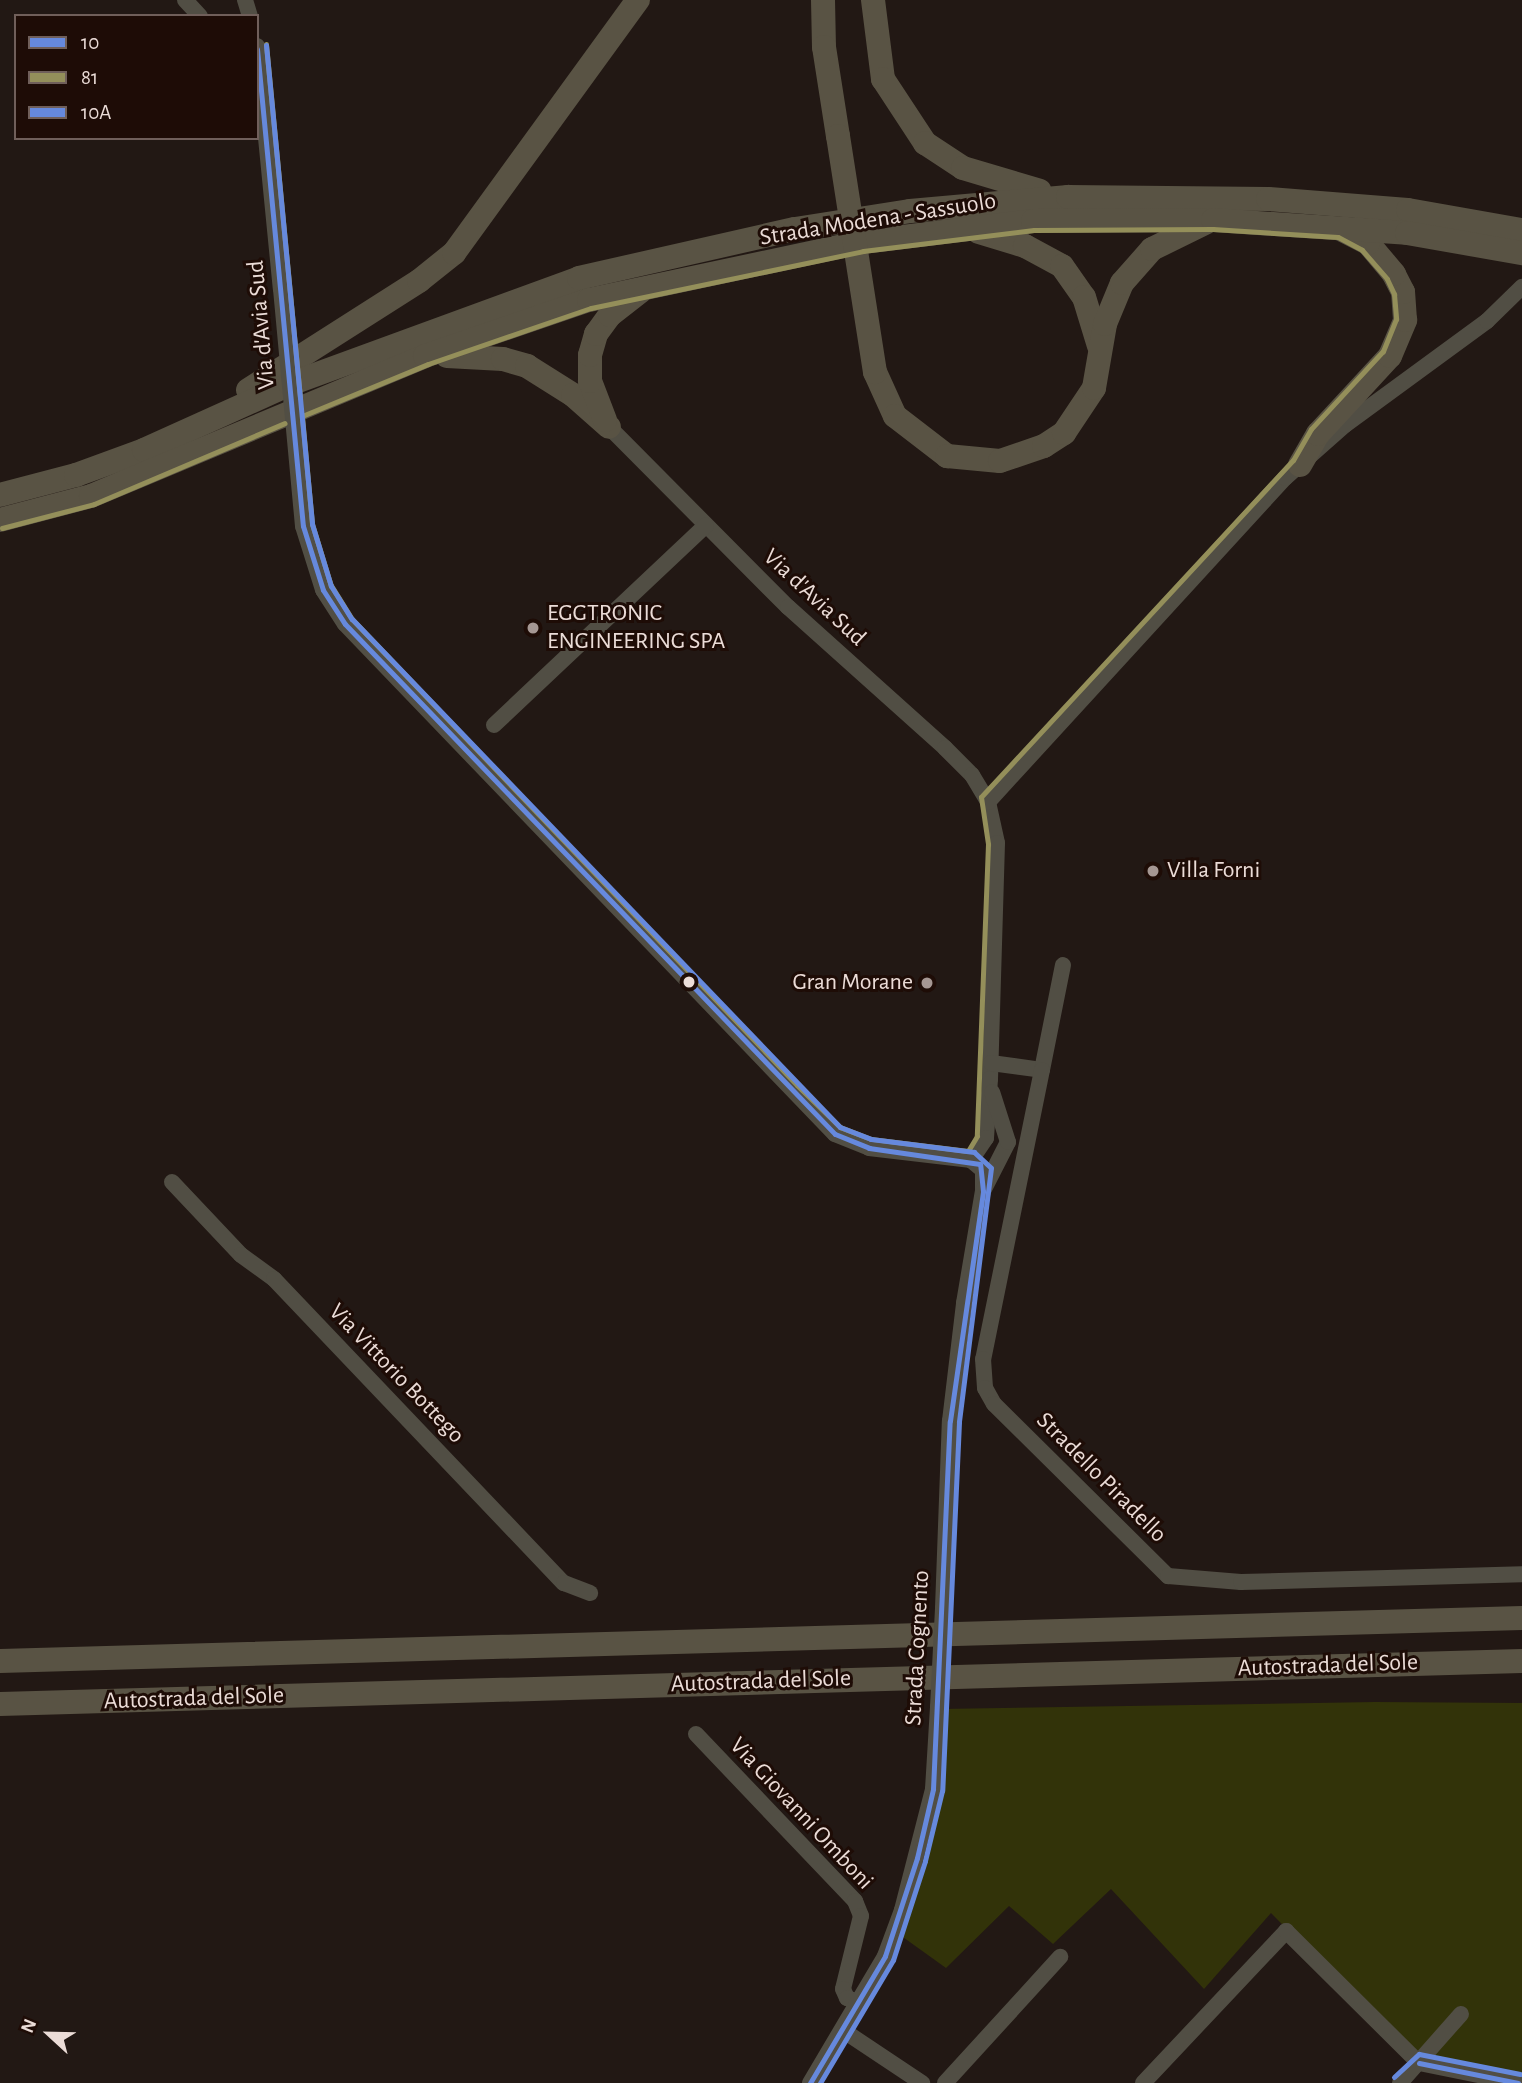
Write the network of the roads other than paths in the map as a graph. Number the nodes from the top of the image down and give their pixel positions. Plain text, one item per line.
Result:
1 (185, 0) edge
2 (638, 0) edge
3 (823, 0) edge
4 (873, 0) edge
5 (198, 14) edge
6 (259, 66) edge
7 (1068, 197) junction
8 (1213, 220) junction
9 (961, 228) junction
10 (1340, 228) junction
11 (1522, 230) edge
12 (1522, 253) edge
13 (654, 282) junction
14 (1522, 287) edge
15 (1100, 350) junction
16 (425, 356) junction
17 (609, 427) junction
18 (144, 450) junction
19 (1300, 465) junction
20 (0, 495) edge
21 (0, 520) edge
22 (706, 525) junction
23 (494, 725) dead end
24 (988, 802) junction
25 (1063, 965) dead end
26 (1042, 1070) junction
27 (990, 1071) junction
28 (975, 1162) junction
29 (172, 1182) dead end
30 (983, 1191) junction
31 (1522, 1574) edge
32 (590, 1593) dead end
33 (1522, 1618) edge
34 (0, 1661) edge
35 (1522, 1661) edge
36 (0, 1704) edge
37 (696, 1734) dead end
38 (1060, 1956) dead end
39 (860, 2003) junction
40 (1461, 2014) dead end
41 (845, 2031) junction
42 (1419, 2063) junction
43 (810, 2083) edge
44 (922, 2083) edge
45 (945, 2083) edge
46 (1143, 2083) edge
47 (1400, 2083) edge
48 (1518, 2083) edge

1 - 5 street
2 - 18 highway
3 - 15 highway, bridge
4 - 7 highway
6 - 28 street, Via d'Avia Sud, bridge
7 - 11 highway, Strada Modena - Sassuolo
7 - 18 highway, Strada Modena - Sassuolo
8 - 9 highway, Strada Modena - Sassuolo
8 - 10 highway, Strada Modena - Sassuolo
8 - 15 highway
9 - 13 highway, Strada Modena - Sassuolo
9 - 15 highway
10 - 12 highway, Strada Modena - Sassuolo
10 - 19 highway
13 - 16 highway, Strada Modena - Sassuolo
13 - 17 highway
14 - 19 street
16 - 17 highway
16 - 21 highway, Strada Modena - Sassuolo
17 - 22 street, Via d'Avia Sud
18 - 20 highway
19 - 24 street
22 - 23 street
22 - 24 street, Via d'Avia Sud
24 - 27 street, Strada Cognento
25 - 26 street
26 - 27 street
26 - 31 street, Stradello Piradello
27 - 28 street, Strada Cognento
27 - 30 street, Strada Cognento
28 - 30 street, Strada Cognento
29 - 32 street, Via Vittorio Bottego
30 - 39 street, Strada Cognento, bridge
33 - 34 highway, Autostrada del Sole
35 - 36 highway, Autostrada del Sole
37 - 39 street, Via Giovanni Omboni
38 - 45 street
39 - 41 street, Strada Cognento
40 - 42 street
41 - 43 street, Strada Cognento
41 - 44 street
42 - 46 street
42 - 47 street
42 - 48 street

